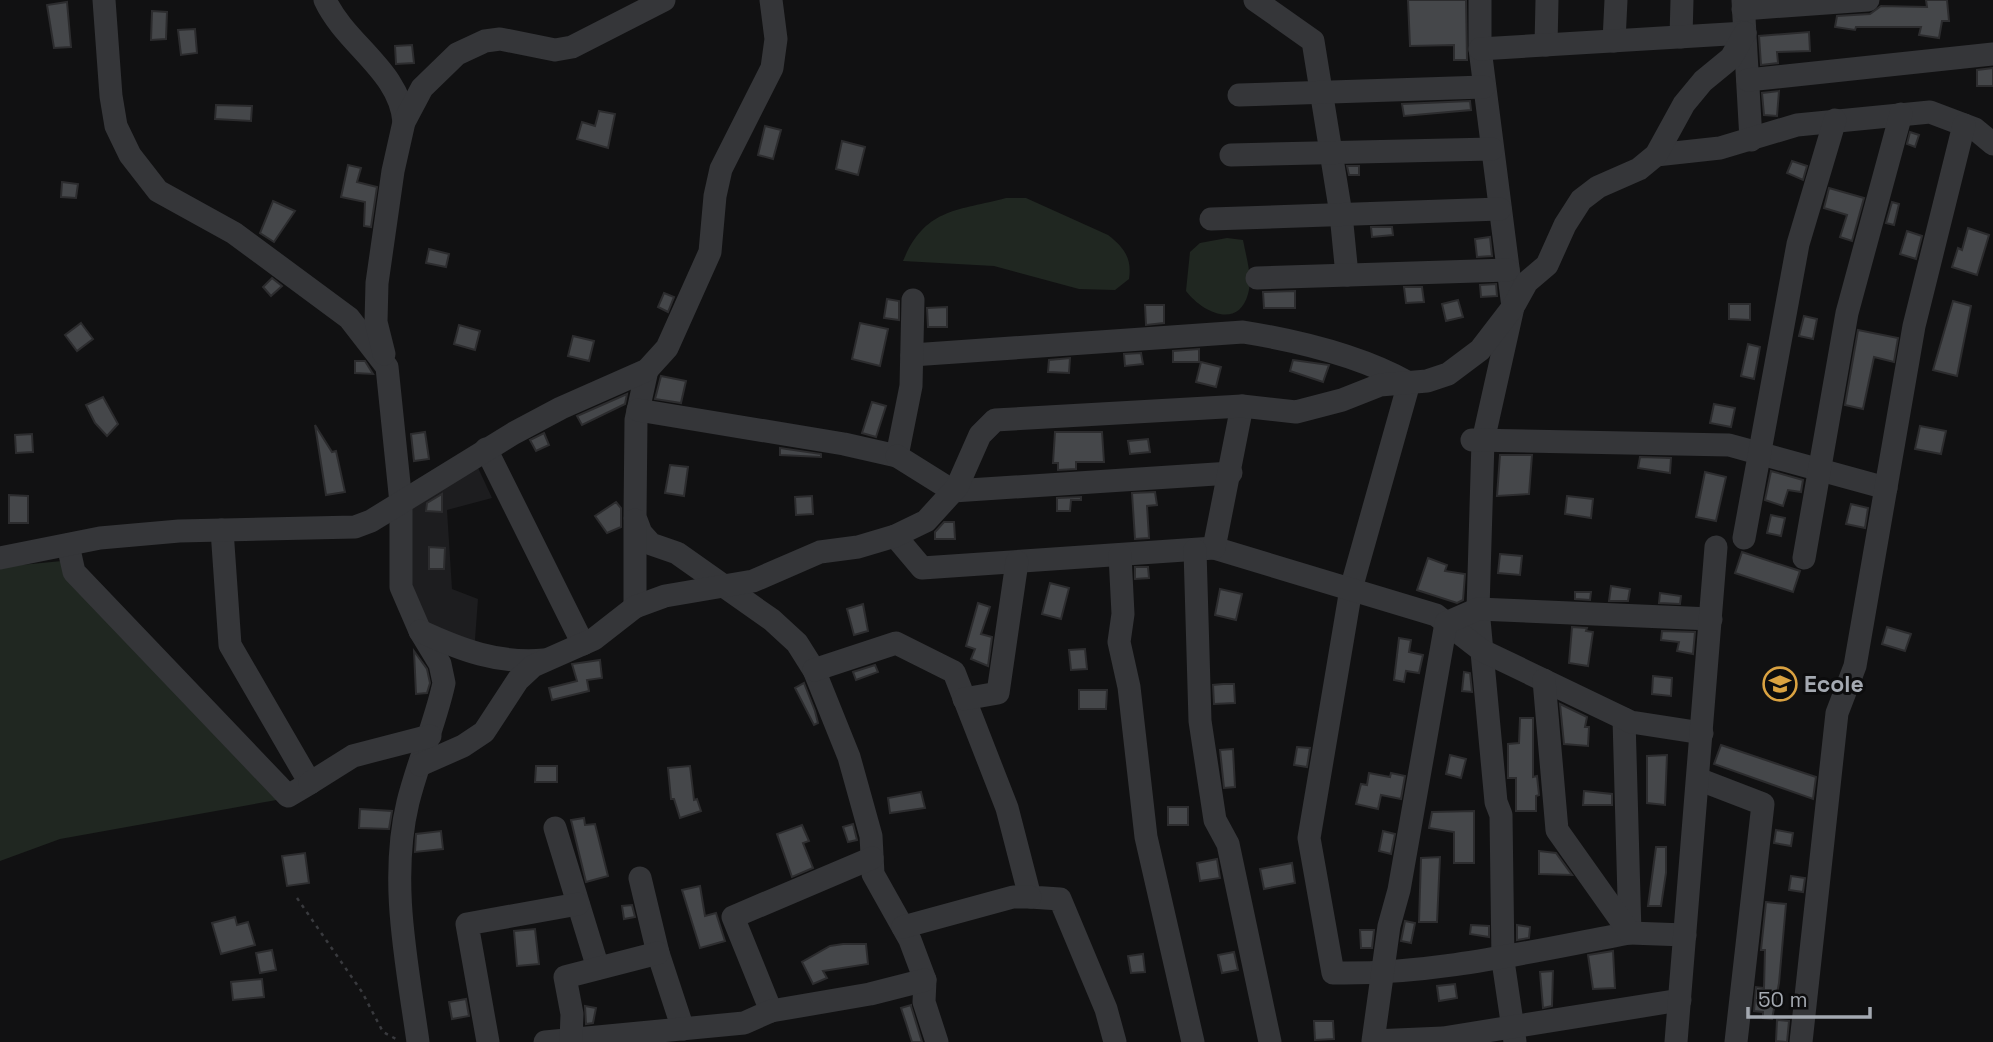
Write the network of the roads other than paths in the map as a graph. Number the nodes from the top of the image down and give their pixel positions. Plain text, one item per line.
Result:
1 (104, 0) edge
2 (326, 0) edge
3 (664, 0) edge
4 (771, 0) edge
5 (1255, 0) edge
6 (1480, 0) edge
7 (1547, 0) edge
8 (1616, 0) edge
9 (1682, 0) edge
10 (1868, 0) edge
11 (1743, 4) edge
12 (1745, 33) junction
13 (1681, 37) junction
14 (1614, 41) junction
15 (1546, 46) junction
16 (1479, 49) junction
17 (1993, 54) edge
18 (1748, 80) junction
19 (1484, 87) junction
20 (1321, 92) junction
21 (1239, 95) dead end
22 (1901, 114) junction
23 (1835, 120) junction
24 (404, 122) junction
25 (1977, 127) edge
26 (1751, 140) junction
27 (1993, 144) edge
28 (1492, 149) junction
29 (1329, 153) junction
30 (1231, 155) dead end
31 (1656, 155) junction
32 (1500, 209) junction
33 (1341, 214) junction
34 (1211, 219) dead end
35 (1508, 270) junction
36 (1347, 275) junction
37 (1257, 278) dead end
38 (913, 300) dead end
39 (1513, 307) junction
40 (912, 355) junction
41 (387, 367) junction
42 (647, 370) junction
43 (1409, 383) junction
44 (1242, 406) junction
45 (638, 410) junction
46 (1478, 440) junction
47 (486, 449) junction
48 (1760, 453) junction
49 (897, 456) junction
50 (1821, 470) junction
51 (1231, 473) junction
52 (1886, 488) junction
53 (953, 491) junction
54 (401, 503) junction
55 (635, 517) junction
56 (222, 530) junction
57 (895, 536) junction
58 (1744, 538) dead end
59 (68, 545) junction
60 (1716, 547) dead end
61 (1204, 549) junction
62 (1120, 555) junction
63 (0, 558) edge
64 (1804, 558) dead end
65 (1017, 562) junction
66 (724, 588) junction
67 (1352, 589) junction
68 (635, 607) junction
69 (1478, 609) junction
70 (1710, 619) junction
71 (1446, 623) junction
72 (420, 631) junction
73 (583, 644) junction
74 (1481, 650) junction
75 (547, 660) junction
76 (814, 670) junction
77 (1544, 680) junction
78 (964, 699) junction
79 (1624, 719) junction
80 (1702, 733) junction
81 (430, 736) junction
82 (420, 765) junction
83 (1698, 779) junction
84 (310, 783) junction
85 (555, 828) dead end
86 (872, 858) junction
87 (640, 878) dead end
88 (1030, 897) junction
89 (578, 904) junction
90 (902, 927) junction
91 (1630, 933) junction
92 (1685, 935) junction
93 (658, 953) junction
94 (1503, 956) junction
95 (598, 968) junction
96 (1382, 974) junction
97 (925, 980) junction
98 (1680, 1000) junction
99 (771, 1011) junction
100 (683, 1030) junction
101 (746, 1032) edge
102 (1514, 1034) edge
103 (571, 1040) edge
104 (1373, 1041) edge
105 (411, 1042) edge
106 (488, 1042) edge
107 (545, 1042) edge
108 (937, 1042) edge
109 (1115, 1042) edge
110 (1193, 1042) edge
111 (1270, 1042) edge
112 (1676, 1042) edge
113 (1736, 1042) edge
114 (1801, 1042) edge

1 - 41 street
2 - 24 street
3 - 24 street
4 - 42 street
5 - 20 street
6 - 16 street
7 - 15 street
8 - 14 street
9 - 13 street
10 - 11 street
11 - 12 street
12 - 13 street
12 - 18 street
12 - 31 street
13 - 14 street
14 - 15 street
15 - 16 street
16 - 19 street
17 - 18 street
18 - 26 street
19 - 20 street
19 - 28 street
20 - 21 street
20 - 29 street
22 - 23 street
22 - 25 street
22 - 50 street
23 - 26 street
23 - 48 street
24 - 41 street
25 - 27 street
25 - 52 street
26 - 31 street
28 - 29 street
28 - 32 street
29 - 30 street
29 - 33 street
31 - 39 street
32 - 33 street
32 - 35 street
33 - 34 street
33 - 36 street
35 - 36 street
35 - 39 street
36 - 37 street
38 - 40 street
39 - 43 street
39 - 46 street
40 - 43 street
40 - 49 street
41 - 54 street
42 - 45 street
42 - 47 street
43 - 44 street
43 - 67 street
44 - 51 street
44 - 53 street
45 - 49 street
45 - 55 street
46 - 48 street
46 - 69 street
47 - 54 street
47 - 73 street
48 - 50 street
48 - 58 street
49 - 53 street
50 - 52 street
50 - 64 street
51 - 53 street
51 - 61 street
52 - 114 street
53 - 57 street
54 - 56 street
54 - 72 street
55 - 66 street
55 - 68 street
56 - 59 street
56 - 84 street
57 - 65 street
57 - 66 street
59 - 63 street
59 - 84 street
60 - 70 street
61 - 62 street
61 - 67 street
61 - 111 street
62 - 65 street
62 - 110 street
65 - 78 street
66 - 68 street
66 - 76 street
67 - 71 street
67 - 96 street
68 - 73 street
69 - 70 street
69 - 71 street
69 - 74 street
70 - 80 street
71 - 74 street
71 - 96 street
72 - 75 street
72 - 81 street
73 - 75 street
74 - 77 street
74 - 94 street
75 - 82 street
76 - 78 street
76 - 86 street
77 - 79 street
77 - 91 street
78 - 88 street
79 - 80 street
79 - 91 street
80 - 83 street
81 - 82 street
81 - 84 street
82 - 105 street
83 - 92 street
83 - 113 street
85 - 89 street
86 - 90 street
86 - 99 street
87 - 93 street
88 - 90 street
88 - 109 street
89 - 95 street
89 - 106 street
90 - 97 street
91 - 92 street
91 - 94 street
92 - 98 street
93 - 95 street
93 - 100 street
94 - 96 street
94 - 102 street
95 - 103 street
96 - 104 street
97 - 99 street
97 - 108 street
98 - 102 street
98 - 112 street
99 - 101 street
100 - 101 street
100 - 103 street
102 - 104 street
103 - 107 street

